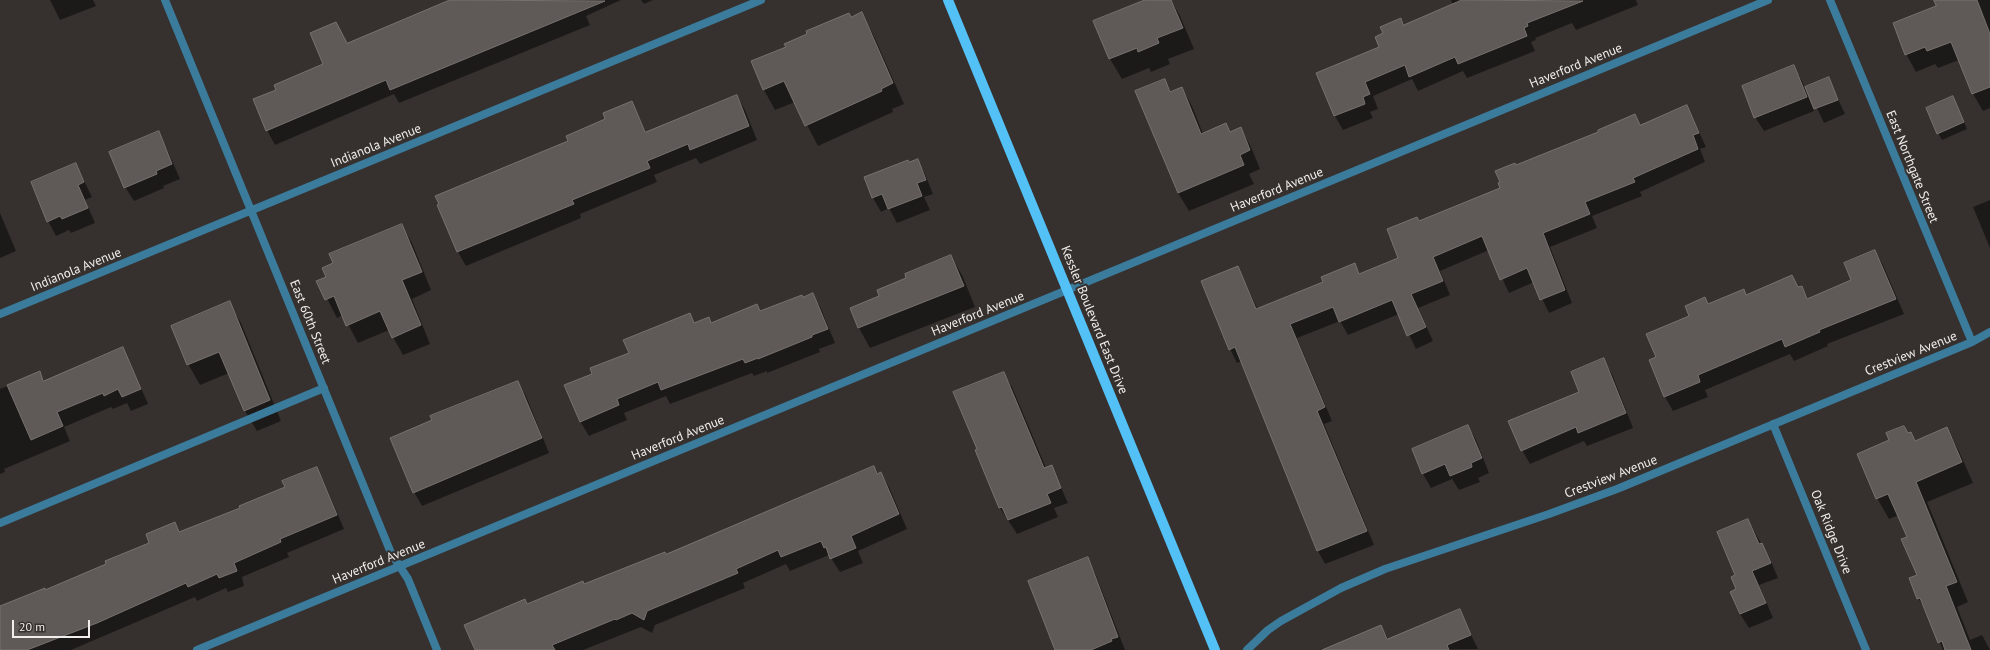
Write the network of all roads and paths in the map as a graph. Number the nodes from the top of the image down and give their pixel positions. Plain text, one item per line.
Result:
1 (165, 0) edge
2 (761, 0) edge
3 (948, 0) edge
4 (1768, 0) edge
5 (1830, 0) edge
6 (252, 210) junction
7 (1067, 290) junction
8 (0, 314) edge
9 (1990, 332) edge
10 (1972, 342) junction
11 (324, 388) junction
12 (1773, 424) junction
13 (0, 523) edge
14 (399, 567) junction
15 (197, 650) edge
16 (436, 650) edge
17 (1215, 650) edge
18 (1246, 650) edge
19 (1866, 650) edge

1 - 6 street, East 60th Street
2 - 6 street, Indianola Avenue
3 - 7 main road, Kessler Boulevard East Drive
4 - 7 street, Haverford Avenue
5 - 10 street, East Northgate Street
6 - 8 street, Indianola Avenue
6 - 11 street, East 60th Street
7 - 14 street, Haverford Avenue
7 - 17 main road, Kessler Boulevard East Drive
9 - 10 street, Crestview Avenue
10 - 12 street, Crestview Avenue
11 - 13 street
11 - 14 street, East 60th Street
12 - 18 street, Crestview Avenue
12 - 19 street, Oak Ridge Drive
14 - 15 street, Haverford Avenue
14 - 16 street, East 60th Street

